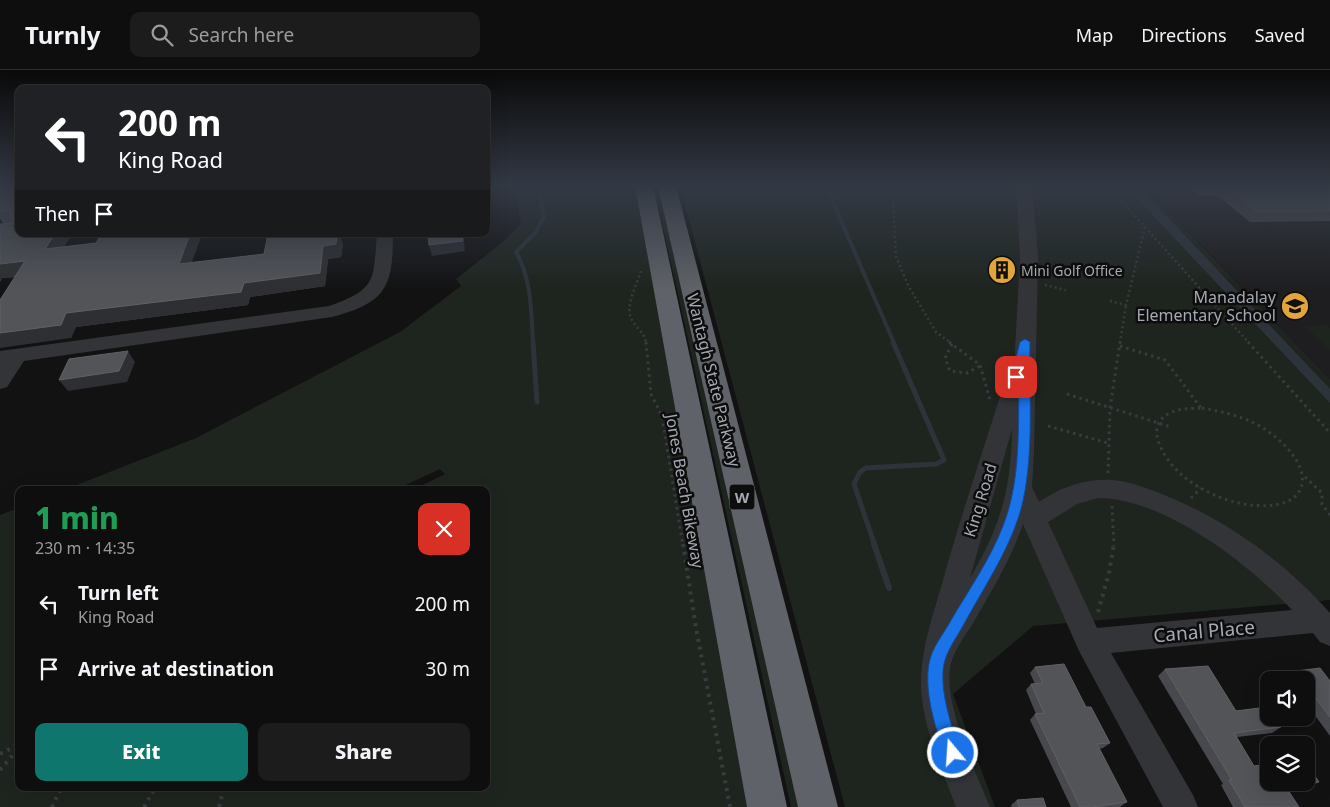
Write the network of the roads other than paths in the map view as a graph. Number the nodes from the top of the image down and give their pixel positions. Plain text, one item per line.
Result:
1 (651, 220) edge
2 (675, 220) edge
3 (1028, 220) edge
4 (385, 237) edge
5 (1025, 342) junction
6 (9, 356) edge
7 (0, 382) edge
8 (1019, 485) junction
9 (1033, 520) junction
10 (1325, 626) edge
11 (1089, 642) junction
12 (938, 657) junction
13 (766, 807) edge
14 (818, 807) edge
15 (973, 807) edge
16 (1180, 807) edge

1 - 13 highway, Wantagh State Parkway / W
2 - 14 highway, Wantagh State Parkway / W
3 - 5 street, King Road
4 - 6 street
5 - 8 street, King Road
5 - 12 street, King Road
6 - 7 street
8 - 9 street
8 - 12 street, King Road
9 - 10 street
9 - 11 street
10 - 11 street, Canal Place
11 - 16 street
12 - 15 street, King Road

